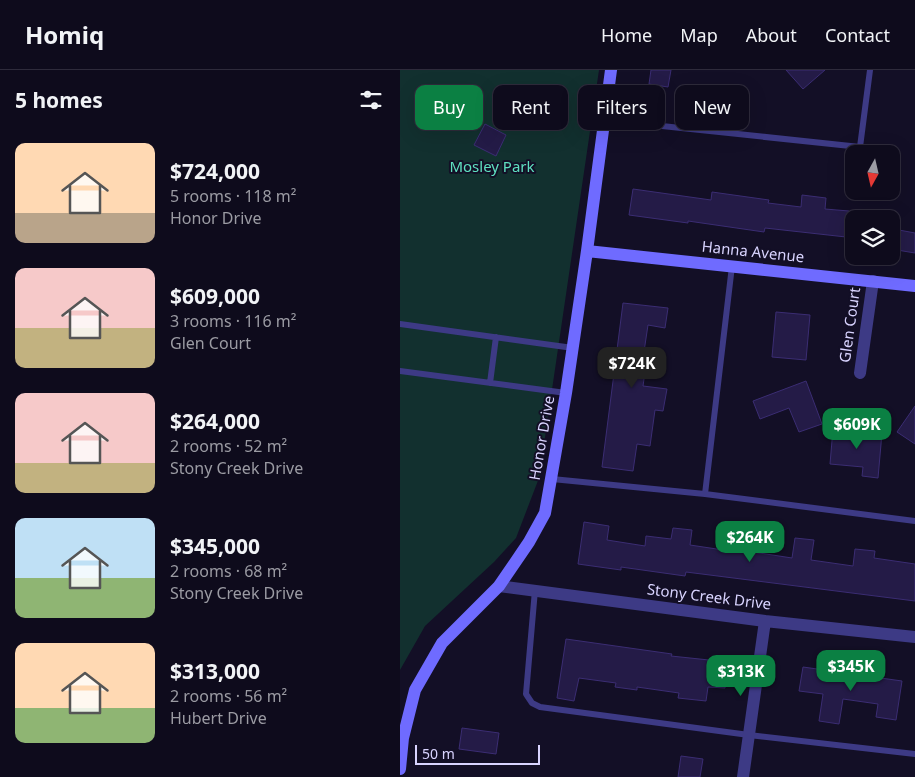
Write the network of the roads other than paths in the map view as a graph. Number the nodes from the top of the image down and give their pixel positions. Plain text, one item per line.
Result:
1 (611, 70) edge
2 (870, 70) edge
3 (609, 85) edge
4 (665, 127) edge
5 (603, 130) edge
6 (587, 251) junction
7 (732, 266) junction
8 (873, 282) junction
9 (915, 286) edge
10 (400, 324) edge
11 (496, 337) junction
12 (573, 348) junction
13 (400, 371) edge
14 (860, 373) dead end
15 (490, 383) junction
16 (566, 393) junction
17 (552, 479) junction
18 (705, 494) junction
19 (915, 521) edge
20 (499, 586) junction
21 (535, 590) junction
22 (765, 621) junction
23 (915, 637) edge
24 (749, 735) junction
25 (915, 754) edge
26 (400, 769) edge
27 (743, 777) edge

1 - 3 street, Honor Drive
2 - 4 lane
5 - 6 street, Honor Drive
6 - 7 street, Hanna Avenue
6 - 12 street, Honor Drive
7 - 8 street, Hanna Avenue
7 - 18 lane
8 - 9 street, Hanna Avenue
8 - 14 street, Glen Court
10 - 11 lane
11 - 12 lane
11 - 15 lane
12 - 16 street, Honor Drive
13 - 15 lane
15 - 16 lane
16 - 17 street, Honor Drive
17 - 18 lane
17 - 20 street, Honor Drive
18 - 19 lane
20 - 21 street, Stony Creek Drive
20 - 26 street, Honor Drive
21 - 22 street, Stony Creek Drive
21 - 24 lane
22 - 23 street, Stony Creek Drive
22 - 24 street
24 - 25 lane
24 - 27 street

